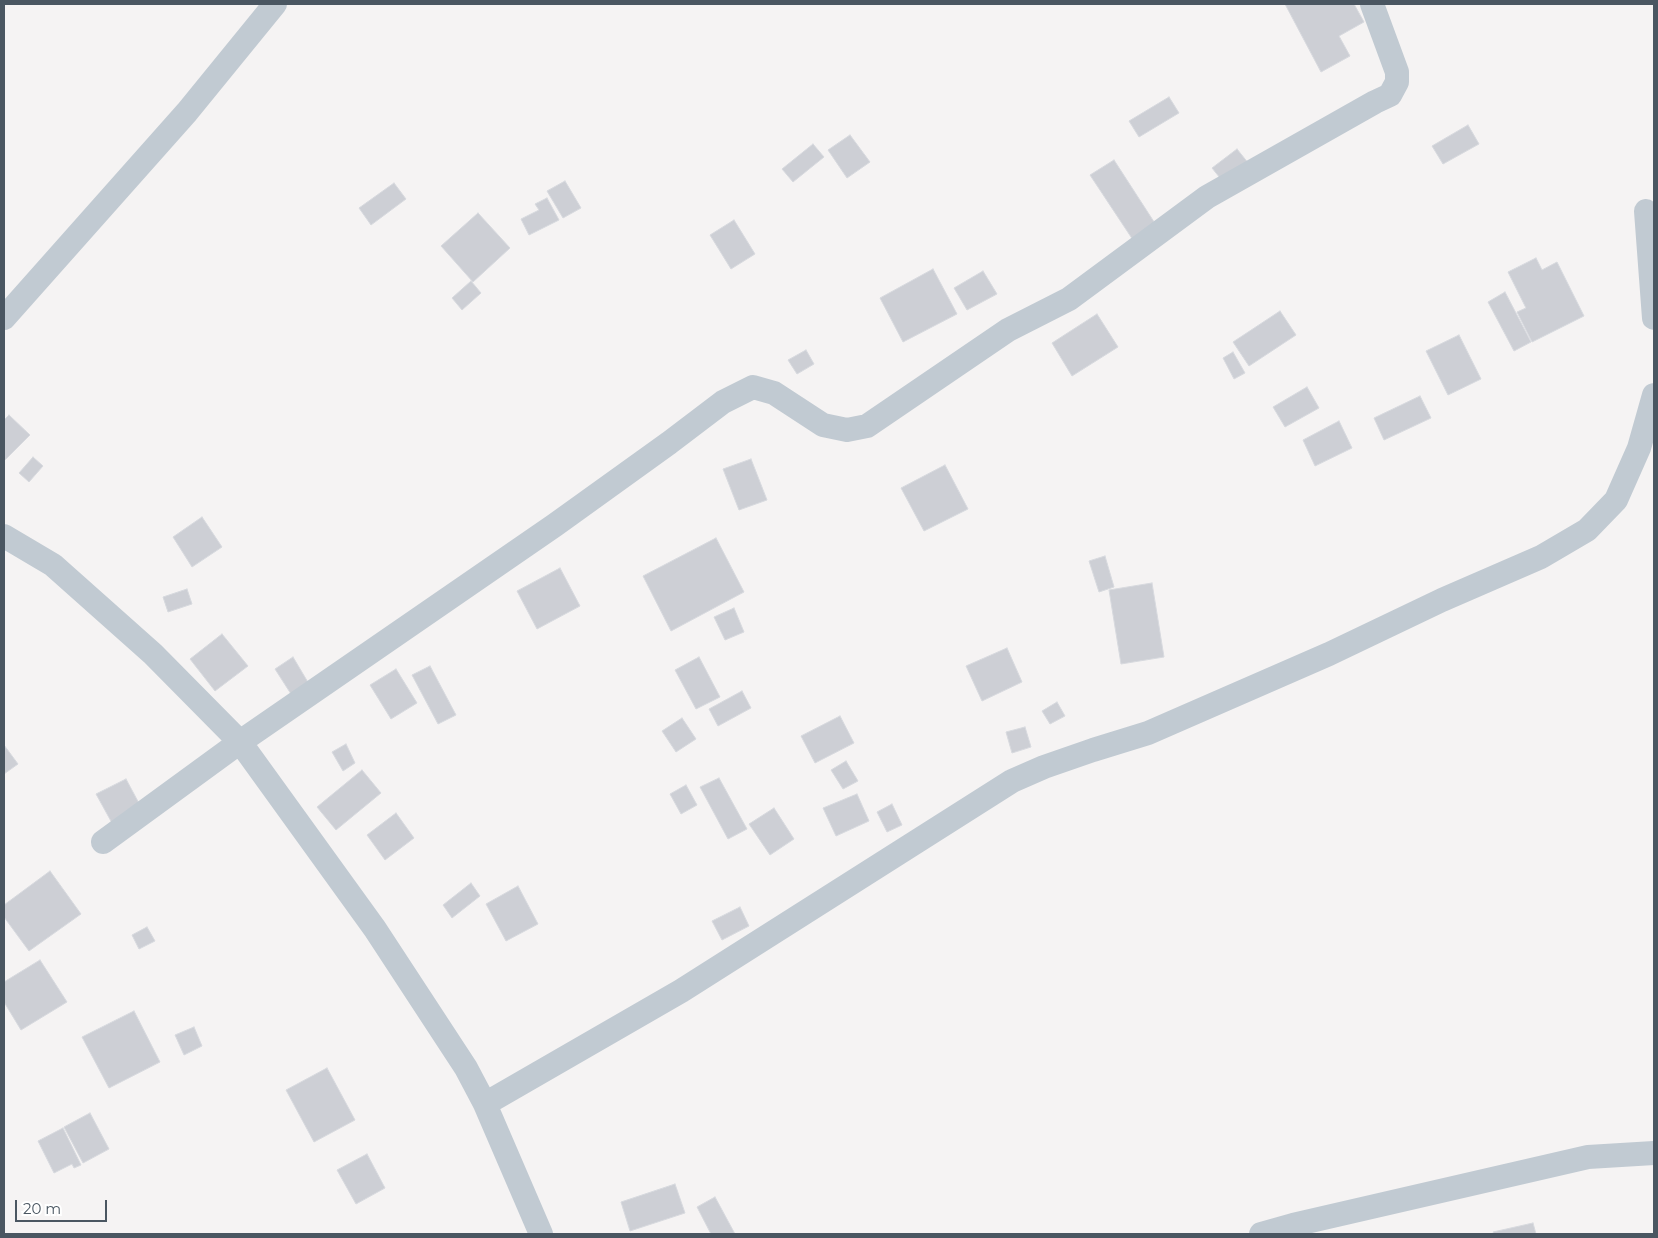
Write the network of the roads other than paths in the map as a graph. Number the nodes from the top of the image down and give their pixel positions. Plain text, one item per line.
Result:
1 (275, 4) edge
2 (1372, 4) edge
3 (1646, 211) dead end
4 (4, 318) edge
5 (1654, 318) edge
6 (1654, 395) edge
7 (4, 536) edge
8 (240, 742) junction
9 (103, 842) dead end
10 (485, 1104) junction
11 (1654, 1153) edge
12 (541, 1234) edge
13 (1262, 1234) edge

1 - 4 street
2 - 8 street
3 - 5 street
6 - 10 street
7 - 8 street
8 - 9 street
8 - 10 street
10 - 12 street
11 - 13 street

